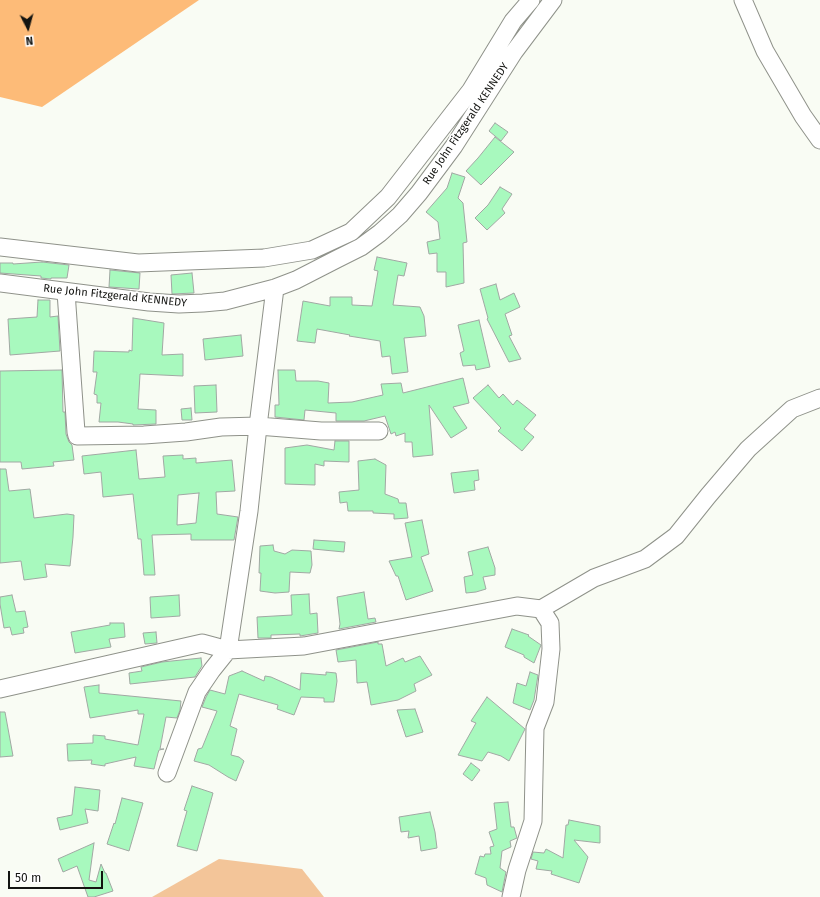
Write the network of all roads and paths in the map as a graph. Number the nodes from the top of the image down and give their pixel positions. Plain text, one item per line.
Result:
1 (531, 0) edge
2 (553, 0) edge
3 (743, 0) edge
4 (820, 140) edge
5 (0, 247) edge
6 (0, 283) edge
7 (276, 288) junction
8 (66, 292) junction
9 (820, 398) edge
10 (258, 426) junction
11 (379, 431) dead end
12 (541, 609) junction
13 (228, 650) junction
14 (0, 689) edge
15 (167, 773) dead end
16 (511, 897) edge

1 - 5 street
2 - 7 street, Rue John Fitzgerald KENNEDY
3 - 4 street
6 - 8 street, Rue John Fitzgerald KENNEDY
7 - 8 street, Rue John Fitzgerald KENNEDY
7 - 10 street
8 - 10 street
9 - 12 street
10 - 11 street
10 - 13 street
12 - 13 street
12 - 16 street
13 - 14 street
13 - 15 street

